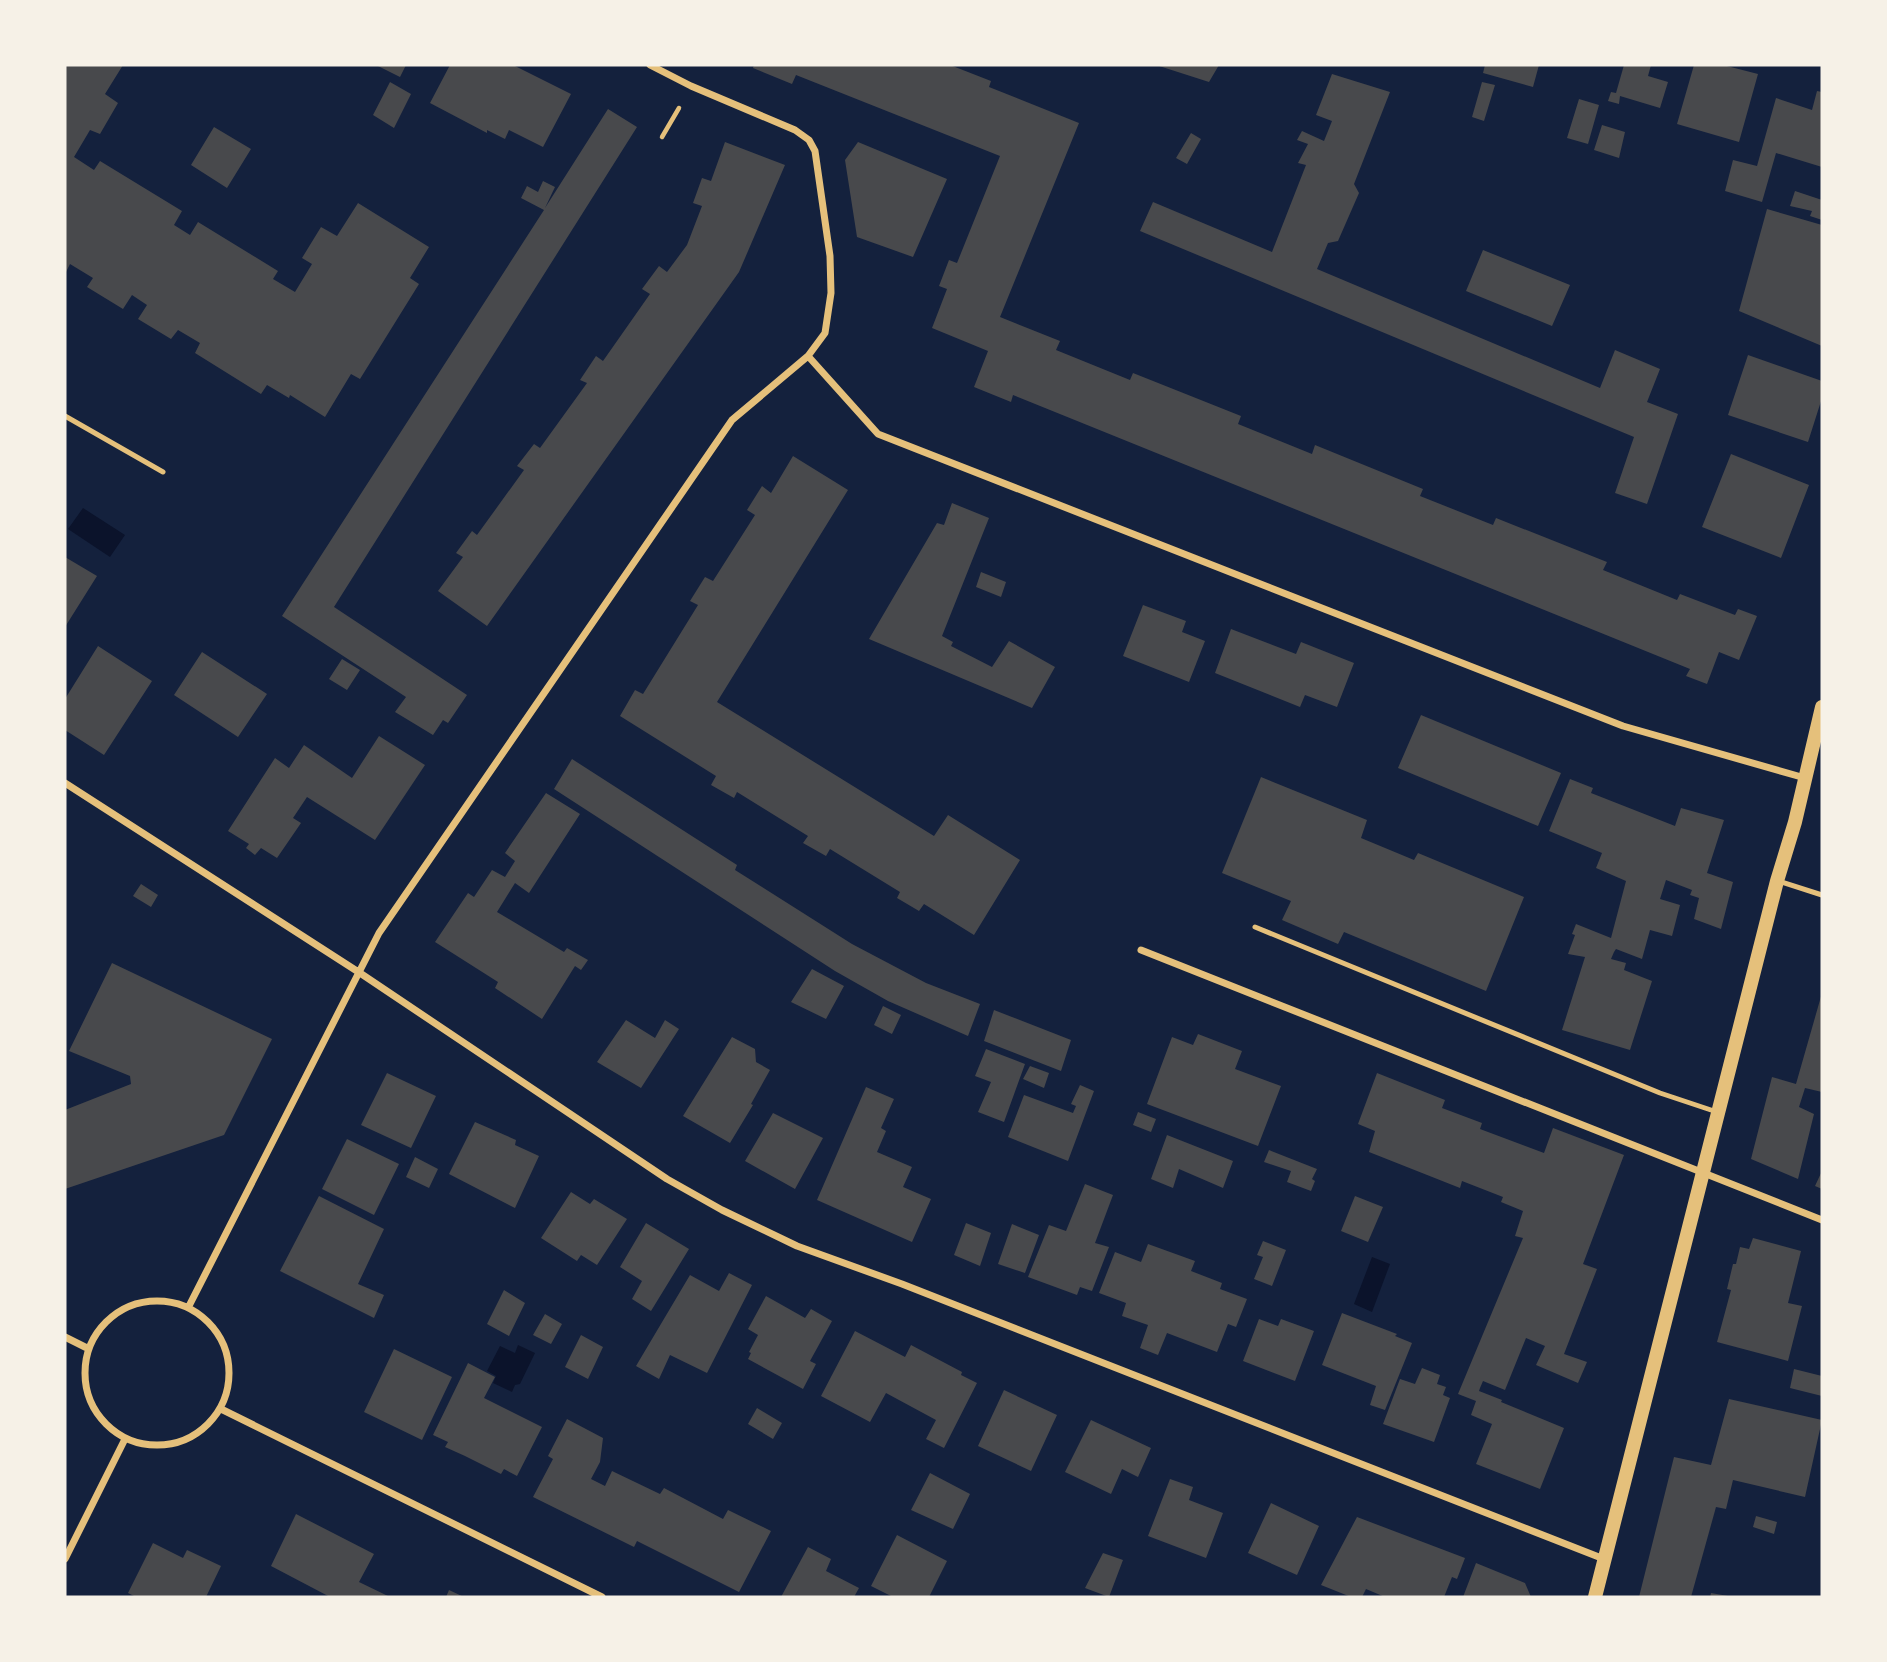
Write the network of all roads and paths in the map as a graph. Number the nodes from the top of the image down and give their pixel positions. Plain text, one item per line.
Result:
1 (650, 65) edge
2 (691, 86) junction
3 (662, 137) dead end
4 (808, 356) junction
5 (65, 416) edge
6 (163, 472) dead end
7 (1822, 707) edge
8 (1805, 778) junction
9 (65, 783) edge
10 (1777, 881) junction
11 (1822, 895) edge
12 (1255, 927) dead end
13 (1141, 950) dead end
14 (360, 973) junction
15 (1718, 1113) junction
16 (1703, 1174) junction
17 (1822, 1220) edge
18 (190, 1306) junction
19 (65, 1337) edge
20 (87, 1348) junction
21 (221, 1409) junction
22 (125, 1439) junction
23 (65, 1559) edge
24 (1604, 1559) junction
25 (603, 1597) edge
26 (1595, 1597) edge

1 - 2 street
2 - 3 path
2 - 4 street
4 - 8 street
4 - 14 street
5 - 6 lane
7 - 8 main road
8 - 10 main road
9 - 14 street
10 - 11 lane
10 - 15 main road
12 - 15 lane
13 - 16 street
14 - 18 street
14 - 24 street
15 - 16 main road
16 - 17 street
16 - 24 main road
18 - 20 street
18 - 21 street
19 - 20 street
20 - 22 street
21 - 22 street
21 - 25 street
22 - 23 street
24 - 26 main road

